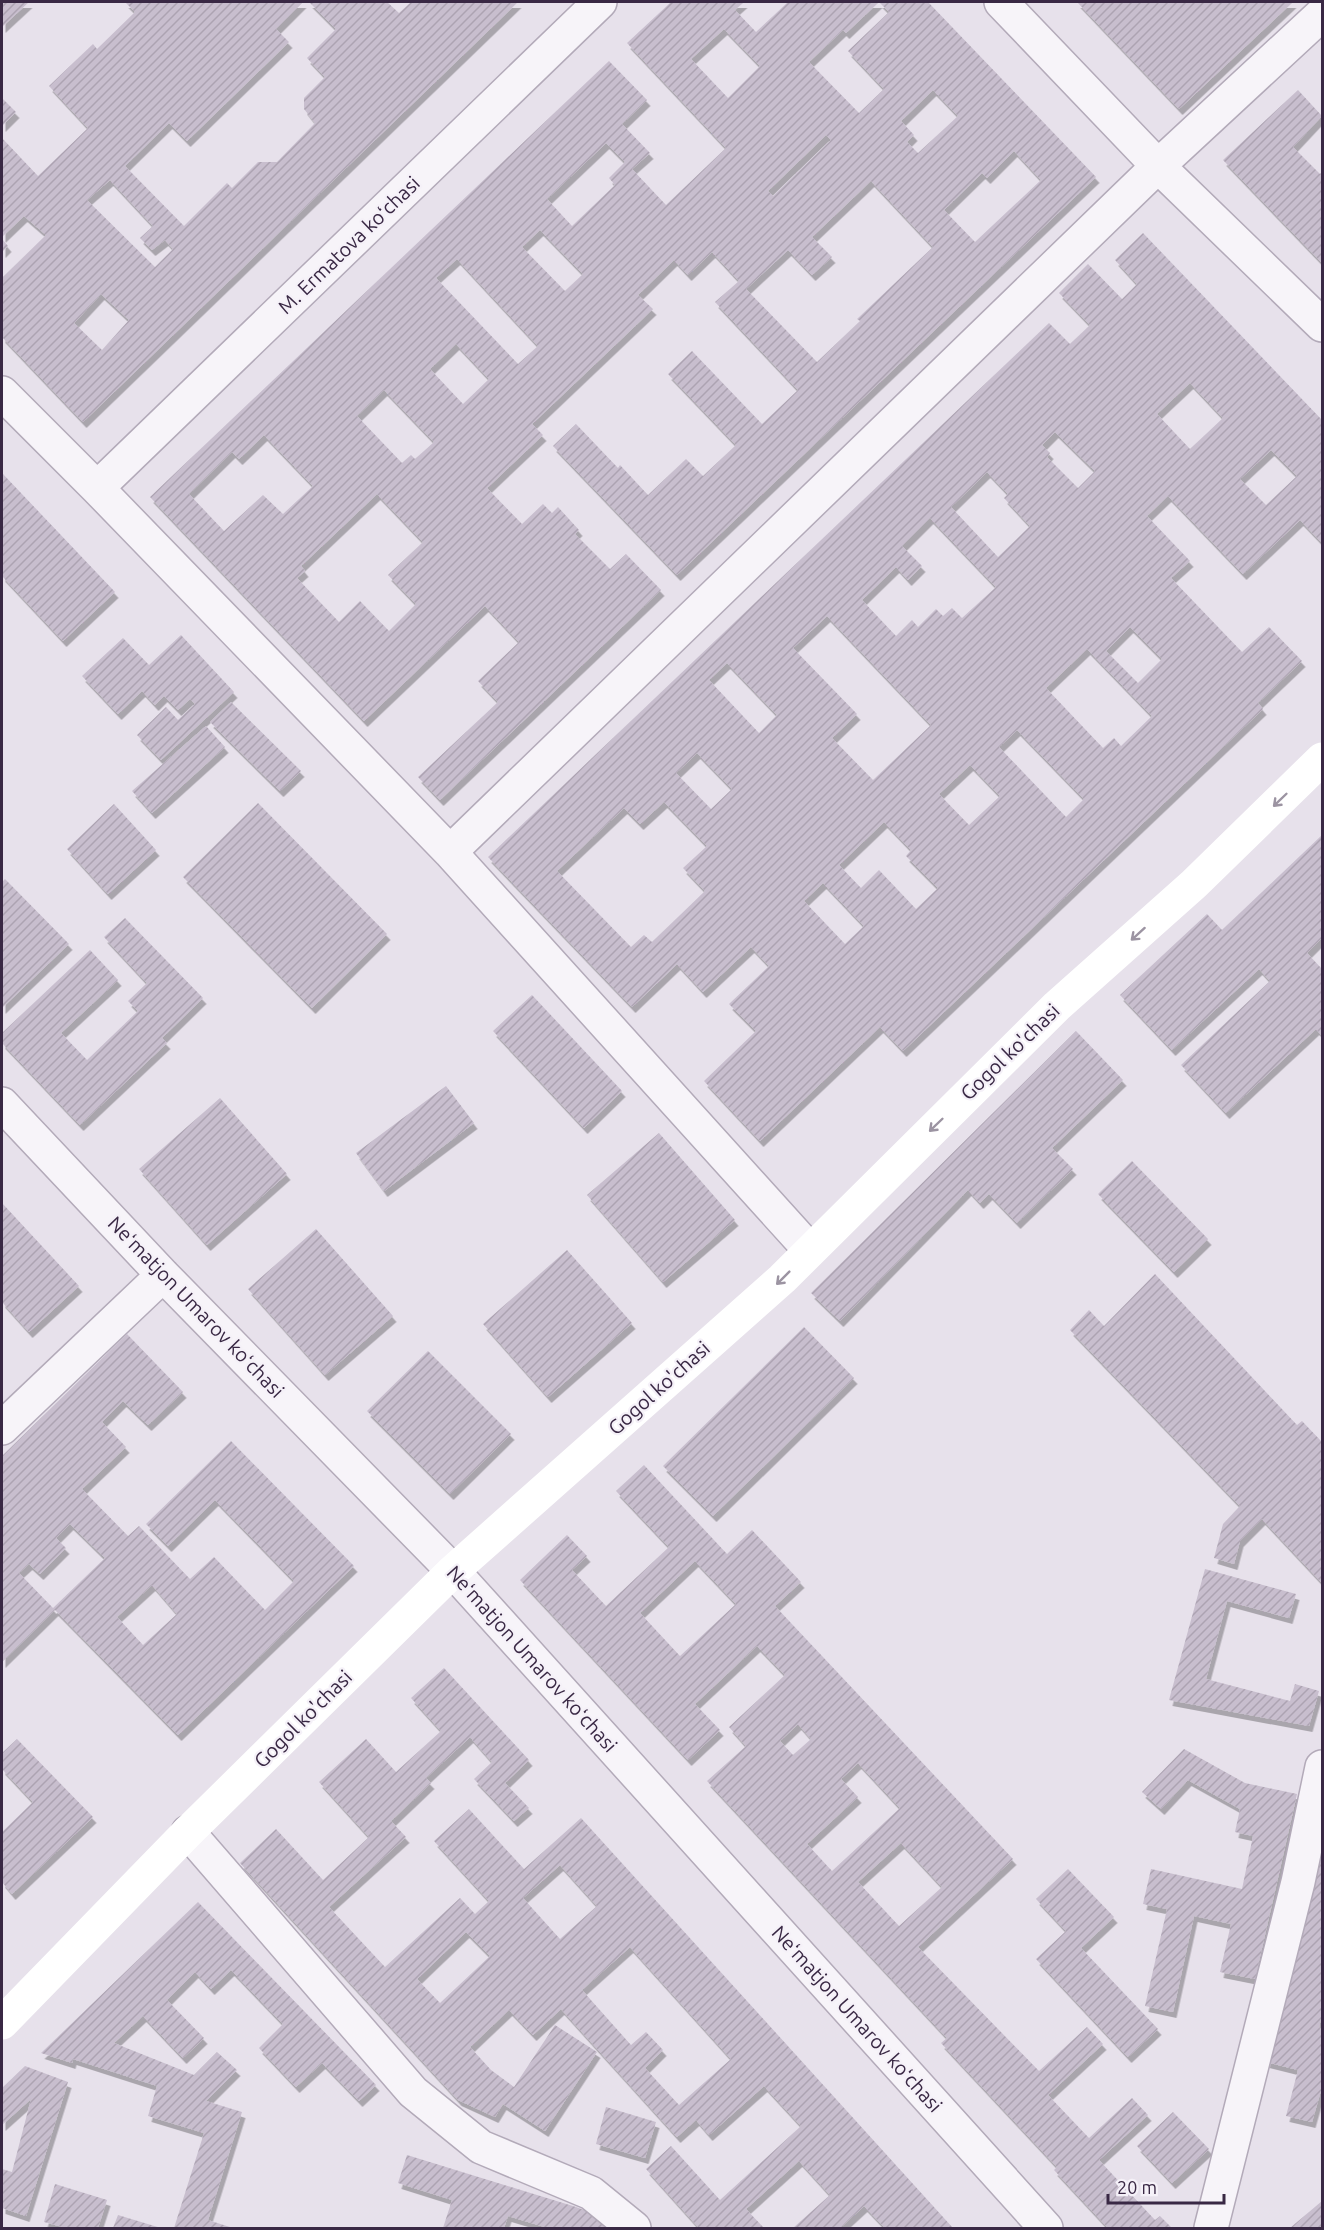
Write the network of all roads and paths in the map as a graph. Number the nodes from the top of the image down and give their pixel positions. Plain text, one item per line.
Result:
1 (600, 2) edge
2 (1001, 2) edge
3 (1323, 14) edge
4 (1158, 166) junction
5 (1323, 325) edge
6 (2, 393) edge
7 (97, 488) junction
8 (1323, 759) edge
9 (450, 852) junction
10 (2, 1104) edge
11 (809, 1249) junction
12 (163, 1275) junction
13 (2, 1428) edge
14 (453, 1571) junction
15 (1323, 1767) edge
16 (188, 1833) junction
17 (2, 2023) edge
18 (634, 2229) edge
19 (1046, 2229) edge
20 (1211, 2229) edge

1 - 7 street, M. Ermatova koʻchasi
2 - 4 street
3 - 4 street
4 - 5 street
4 - 9 street
6 - 7 street
7 - 9 street
8 -> 11 main road, Gogol ko'chasi
9 - 11 street
10 - 12 street, Neʻmatjon Umarov koʻchasi
11 -> 14 main road, Gogol ko'chasi
12 - 13 street
12 - 14 street, Neʻmatjon Umarov koʻchasi
14 - 16 main road, Gogol ko'chasi
14 - 19 street, Neʻmatjon Umarov koʻchasi
15 - 20 street
16 - 17 main road, Gogol ko'chasi
16 - 18 street

